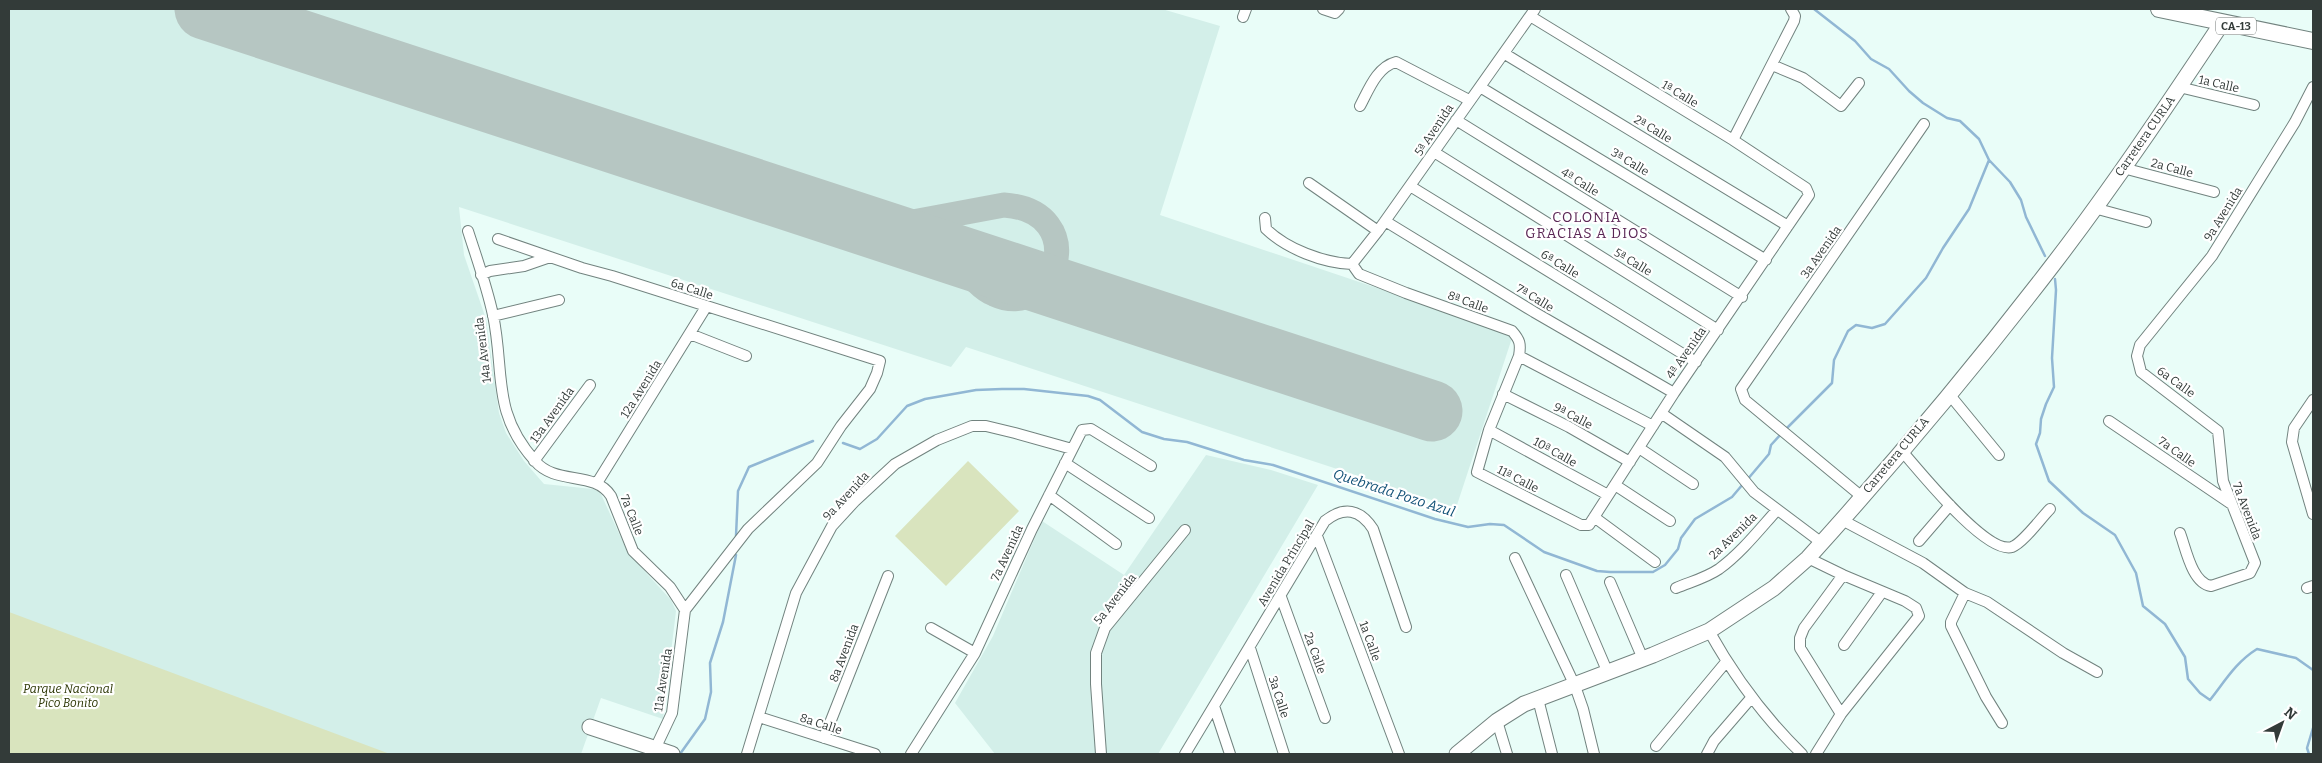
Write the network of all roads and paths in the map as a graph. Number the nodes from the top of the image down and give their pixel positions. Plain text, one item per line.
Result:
1 (1323, 9) edge
2 (1339, 9) edge
3 (1791, 9) edge
4 (2170, 10) edge
5 (1533, 12) edge
6 (2222, 23) junction
7 (2313, 41) edge
8 (1505, 54) junction
9 (1772, 65) junction
10 (1859, 83) dead end
11 (1480, 87) junction
12 (2179, 87) junction
13 (2313, 87) edge
14 (1469, 100) junction
15 (2254, 105) dead end
16 (1360, 106) dead end
17 (1456, 120) junction
18 (1924, 124) dead end
19 (1733, 140) junction
20 (1434, 152) junction
21 (2123, 168) junction
22 (1309, 183) dead end
23 (1410, 186) junction
24 (2214, 192) dead end
25 (1808, 198) joint
26 (2094, 208) junction
27 (1265, 218) dead end
28 (1385, 221) junction
29 (2146, 222) dead end
30 (1788, 226) junction
31 (468, 231) dead end
32 (1378, 231) junction
33 (498, 239) dead end
34 (550, 257) junction
35 (1766, 260) junction
36 (1352, 264) junction
37 (481, 275) junction
38 (1742, 297) junction
39 (559, 300) dead end
40 (706, 307) junction
41 (493, 316) junction
42 (1718, 330) junction
43 (690, 334) junction
44 (2140, 345) joint
45 (746, 356) dead end
46 (1519, 356) junction
47 (1696, 362) junction
48 (590, 385) dead end
49 (1674, 392) junction
50 (1503, 394) junction
51 (1949, 394) junction
52 (2313, 400) edge
53 (2309, 412) edge
54 (1661, 413) junction
55 (2110, 421) dead end
56 (1653, 426) junction
57 (1489, 430) junction
58 (2218, 431) joint
59 (1639, 448) junction
60 (1072, 449) junction
61 (1901, 450) junction
62 (1999, 455) dead end
63 (534, 461) junction
64 (1630, 462) junction
65 (1065, 463) junction
66 (1151, 466) dead end
67 (597, 483) junction
68 (1693, 484) dead end
69 (1615, 485) junction
70 (1049, 494) junction
71 (1608, 495) junction
72 (1862, 496) junction
73 (2230, 503) junction
74 (1950, 505) junction
75 (2050, 509) dead end
76 (1777, 510) junction
77 (2313, 514) edge
78 (1149, 518) dead end
79 (1842, 520) junction
80 (1592, 521) junction
81 (1670, 521) dead end
82 (1185, 530) dead end
83 (2180, 533) dead end
84 (1317, 536) junction
85 (1919, 540) dead end
86 (1822, 543) junction
87 (1116, 544) dead end
88 (1515, 558) dead end
89 (1808, 558) junction
90 (1655, 562) dead end
91 (1566, 575) dead end
92 (888, 576) dead end
93 (1843, 576) junction
94 (1610, 582) dead end
95 (1676, 588) dead end
96 (1882, 592) junction
97 (1965, 593) junction
98 (1281, 597) junction
99 (685, 610) junction
100 (1406, 626) dead end
101 (931, 628) dead end
102 (1709, 631) junction
103 (1844, 645) dead end
104 (1250, 648) junction
105 (975, 653) junction
106 (1643, 659) junction
107 (1726, 662) junction
108 (2097, 672) dead end
109 (1608, 673) junction
110 (1574, 686) junction
111 (1752, 697) junction
112 (1538, 699) junction
113 (1214, 706) junction
114 (1841, 714) junction
115 (759, 717) junction
116 (1325, 718) dead end
117 (1497, 721) junction
118 (2002, 723) dead end
119 (590, 728) dead end
120 (824, 738) junction
121 (1656, 746) dead end
122 (655, 749) junction
123 (672, 754) edge
124 (747, 754) edge
125 (875, 754) edge
126 (911, 754) edge
127 (1101, 754) edge
128 (1185, 754) edge
129 (1230, 754) edge
130 (1284, 754) edge
131 (1398, 754) edge
132 (1457, 754) edge
133 (1506, 754) edge
134 (1552, 754) edge
135 (1594, 754) edge
136 (1707, 754) edge
137 (1802, 754) edge
138 (1816, 754) edge

1 - 2 street
3 - 9 street
4 - 6 main road, CA-13
5 - 8 street, 5ª Avenida
5 - 19 street, 1ª Calle
6 - 7 main road, CA-13
6 - 12 main road, Carretera CURLA
8 - 11 street, 5ª Avenida
8 - 30 street, 2ª Calle
9 - 10 street
9 - 19 street
11 - 14 street, 5ª Avenida
11 - 35 street, 3ª Calle
12 - 15 street, 1a Calle
12 - 21 main road, Carretera CURLA
13 - 44 street, 9a Avenida
14 - 16 street
14 - 17 street, 5ª Avenida
17 - 20 street, 5ª Avenida
17 - 38 street, 4ª Calle
18 - 72 street, 3a Avenida
19 - 25 street, 1ª Calle
20 - 23 street, 5ª Avenida
20 - 42 street, 5ª Calle
21 - 24 street, 2a Calle
21 - 26 main road, Carretera CURLA
22 - 32 street
23 - 28 street, 5ª Avenida
23 - 47 street, 6ª Calle
25 - 30 street, 4ª Avenida
26 - 29 street
26 - 51 main road, Carretera CURLA
27 - 36 street, 8ª Calle
28 - 32 street, 5ª Avenida
28 - 49 street, 7ª Calle
30 - 35 street, 4ª Avenida
31 - 37 street, 14a Avenida
32 - 36 street, 5ª Avenida
33 - 34 street, 6a Calle
34 - 37 street
34 - 40 street, 6a Calle
35 - 38 street, 4ª Avenida
36 - 46 street, 8ª Calle
37 - 41 street, 14a Avenida
38 - 42 street, 4ª Avenida
39 - 41 street
40 - 43 street, 12a Avenida
40 - 99 street, 6a Calle
41 - 63 street, 14a Avenida
42 - 47 street, 4ª Avenida
43 - 45 street
43 - 67 street, 12a Avenida
44 - 58 street, 6a Calle
46 - 50 street
46 - 56 street
47 - 49 street, 4ª Avenida
48 - 63 street, 13a Avenida
49 - 54 street, 4ª Avenida
50 - 57 street
50 - 64 street, 9ª Calle
51 - 61 main road, Carretera CURLA
51 - 62 street
52 - 53 street
53 - 77 street
54 - 56 street, 4ª Avenida
54 - 76 street
55 - 73 street, 7a Calle
56 - 59 street, 4ª Avenida
57 - 71 street, 10ª Calle
57 - 80 street, 11ª Calle
58 - 73 street, 7a Avenida
59 - 64 street, 4ª Avenida
59 - 68 street
60 - 65 street, 7a Avenida
60 - 66 street, 7a Avenida
60 - 115 street, 9a Avenida
61 - 72 main road, Carretera CURLA
61 - 74 street
63 - 67 street
64 - 69 street, 4ª Avenida
65 - 70 street, 7a Avenida
65 - 78 street
67 - 99 street, 7a Calle
69 - 71 street, 4ª Avenida
69 - 81 street
70 - 87 street
70 - 105 street, 7a Avenida
71 - 80 street, 4ª Avenida
72 - 79 main road, Carretera CURLA
73 - 83 street, 7a Avenida
74 - 75 street
74 - 85 street
76 - 86 street
76 - 95 street, 2a Avenida
79 - 86 main road, Carretera CURLA
79 - 97 street
80 - 90 street
82 - 127 street, 5a Avenida
84 - 98 street, Avenida Principal
84 - 100 street, Avenida Principal
84 - 131 street, 1a Calle
86 - 89 main road, Carretera CURLA
88 - 110 street
89 - 93 street
89 - 102 main road, Carretera CURLA
91 - 109 street
92 - 120 street, 8a Avenida
93 - 96 street
93 - 114 street
94 - 106 street
96 - 103 street
96 - 114 street
97 - 108 street
97 - 118 street
98 - 104 street, Avenida Principal
98 - 116 street, 2a Calle
99 - 122 street, 11a Avenida
101 - 105 street
102 - 106 main road, Carretera CURLA
102 - 107 street
104 - 113 street, Avenida Principal
104 - 130 street, 3a Calle
105 - 126 street, 7a Avenida
106 - 109 main road, Carretera CURLA
107 - 111 street
107 - 121 street
109 - 110 main road, Carretera CURLA
110 - 112 main road, Carretera CURLA
110 - 135 street
111 - 136 street
111 - 137 street
112 - 117 main road, Carretera CURLA
112 - 134 street
113 - 128 street, Avenida Principal
113 - 129 street
114 - 138 street
115 - 120 street, 8a Calle
115 - 124 street, 9a Avenida
117 - 132 main road, Carretera CURLA
117 - 133 street
119 - 122 main road
120 - 125 street, 8a Calle
122 - 123 main road

